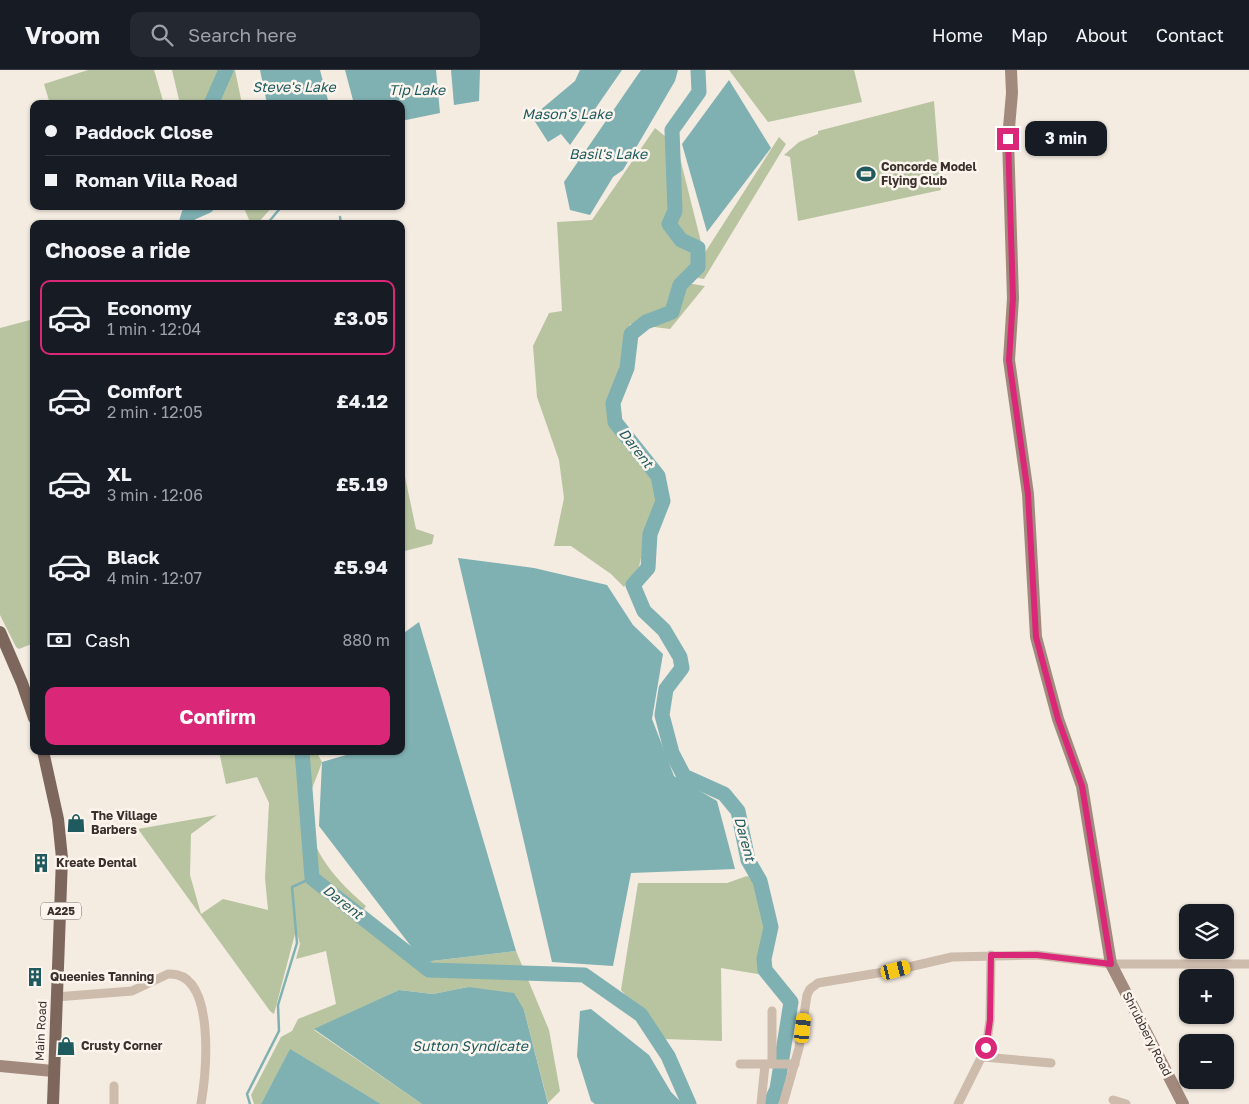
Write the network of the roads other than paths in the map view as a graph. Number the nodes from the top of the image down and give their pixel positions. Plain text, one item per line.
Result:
1 (1010, 70) edge
2 (1, 636) edge
3 (30, 706) edge
4 (44, 755) edge
5 (991, 955) junction
6 (1111, 964) junction
7 (1249, 964) edge
8 (56, 997) junction
9 (772, 1011) dead end
10 (983, 1056) junction
11 (1051, 1063) dead end
12 (740, 1064) dead end
13 (772, 1064) junction
14 (793, 1064) junction
15 (0, 1066) edge
16 (53, 1072) junction
17 (114, 1086) dead end
18 (1113, 1100) dead end
19 (53, 1104) edge
20 (114, 1104) edge
21 (201, 1104) edge
22 (761, 1104) edge
23 (783, 1104) edge
24 (958, 1104) edge
25 (1126, 1104) edge
26 (1183, 1104) edge

1 - 6 street, Shrubbery Road
2 - 3 main road
4 - 8 main road, Main Road / A225
5 - 6 street
5 - 10 street
5 - 14 street
6 - 7 street
6 - 26 street, Shrubbery Road
8 - 16 main road, Main Road / A225
8 - 21 street
9 - 13 street
10 - 11 street
10 - 24 street
12 - 13 street
13 - 14 street
13 - 22 street
14 - 23 street
15 - 16 street
16 - 19 main road, Main Road / A225
17 - 20 street
18 - 25 street

